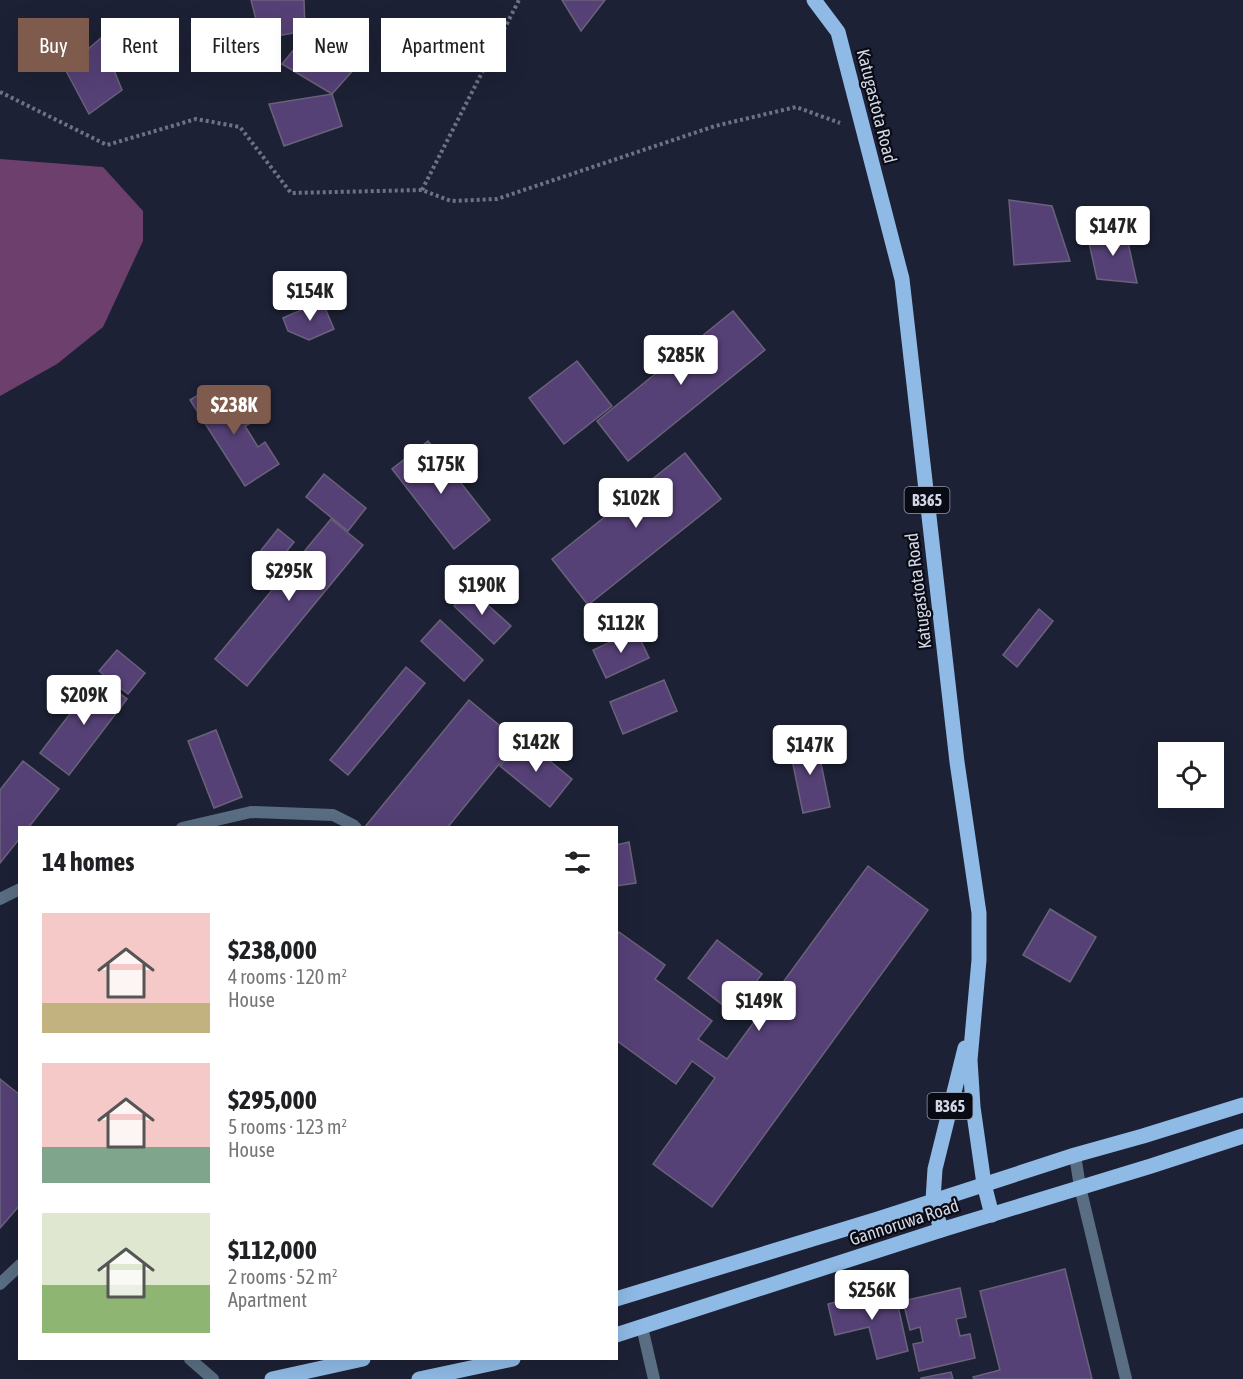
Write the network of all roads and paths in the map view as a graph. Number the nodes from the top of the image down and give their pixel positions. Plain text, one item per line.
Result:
1 (519, 0) edge
2 (814, 0) edge
3 (0, 92) edge
4 (863, 132) junction
5 (422, 190) junction
6 (191, 826) edge
7 (354, 826) edge
8 (18, 890) edge
9 (0, 899) edge
10 (974, 1013) junction
11 (1243, 1105) edge
12 (1243, 1136) edge
13 (1075, 1155) junction
14 (984, 1184) junction
15 (1080, 1186) junction
16 (933, 1200) junction
17 (992, 1215) junction
18 (941, 1230) junction
19 (18, 1267) edge
20 (0, 1284) edge
21 (618, 1298) edge
22 (642, 1327) junction
23 (618, 1334) edge
24 (191, 1360) edge
25 (358, 1360) edge
26 (508, 1360) edge
27 (213, 1379) edge
28 (272, 1379) edge
29 (419, 1379) edge
30 (654, 1379) edge
31 (1126, 1379) edge

1 - 5 path
2 - 4 main road, Katugastota Road / B365
3 - 5 path
4 - 5 path
4 - 10 main road, Katugastota Road / B365
6 - 7 street
8 - 9 street
10 - 14 main road, Katugastota Road / B365
10 - 16 main road, Katugastota Road / B365
11 - 13 main road, Gannoruwa Road
12 - 15 main road, Gannoruwa Road
13 - 14 main road, Gannoruwa Road
13 - 15 street
14 - 16 main road, Gannoruwa Road
14 - 17 main road, Katugastota Road
15 - 17 main road, Gannoruwa Road
15 - 31 street
16 - 18 main road, Katugastota Road
16 - 21 main road, Gannoruwa Road
17 - 18 main road, Gannoruwa Road
18 - 22 main road, Gannoruwa Road
19 - 20 street
22 - 23 main road, Gannoruwa Road
22 - 30 street
24 - 27 street
25 - 28 main road
26 - 29 main road

